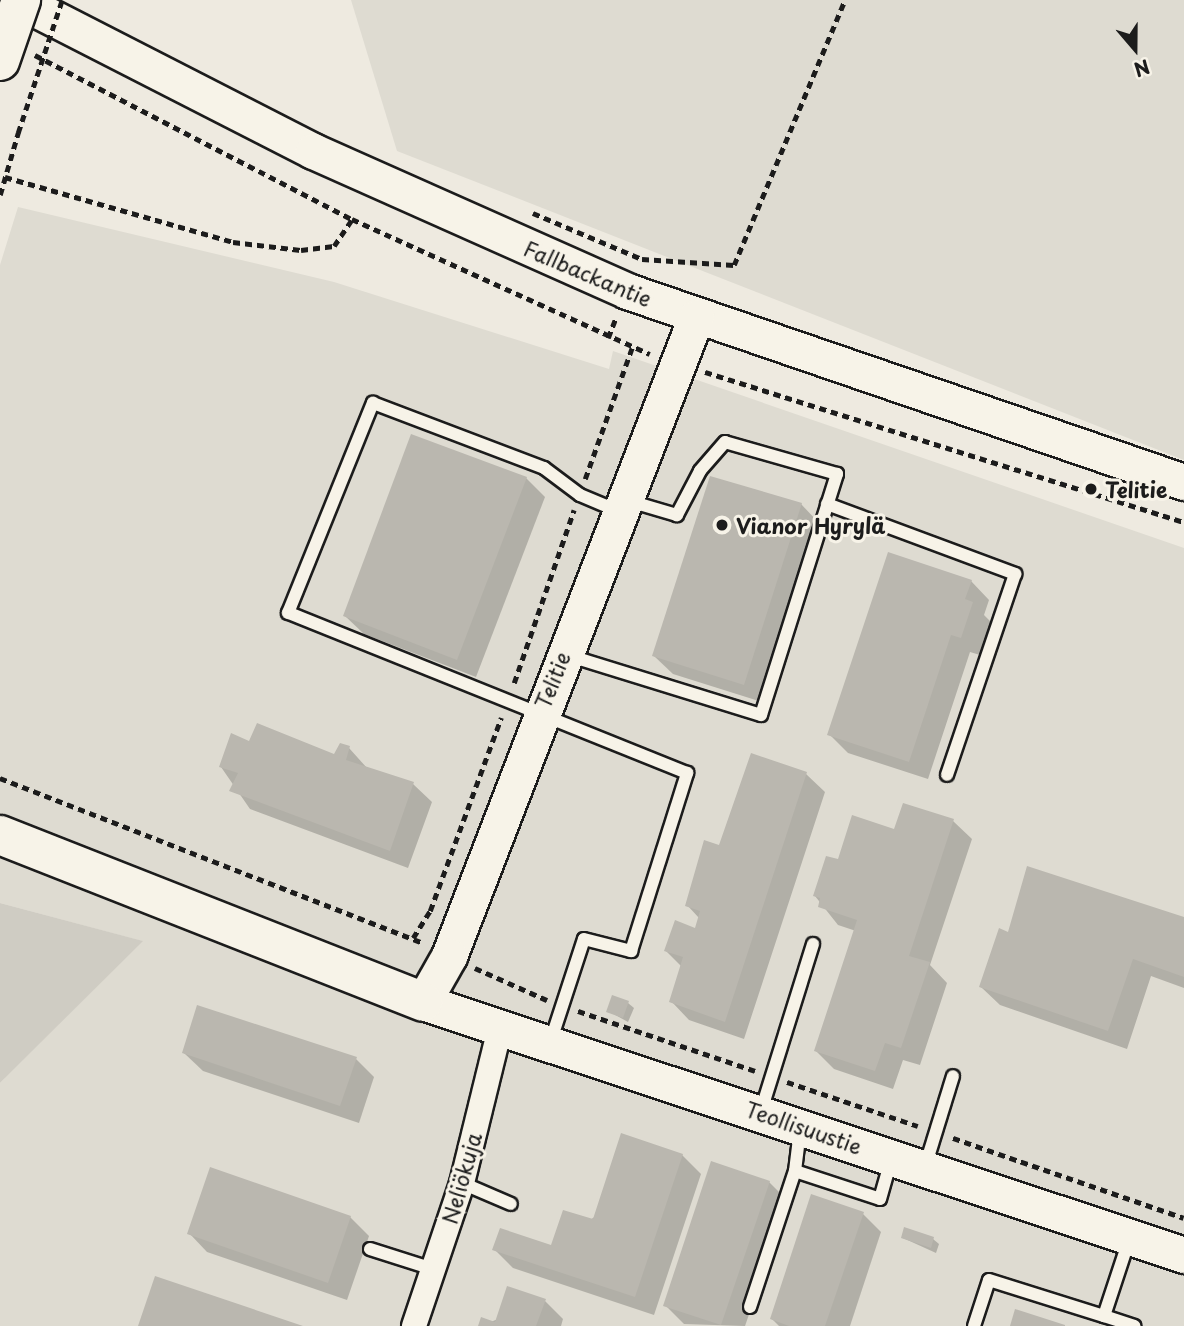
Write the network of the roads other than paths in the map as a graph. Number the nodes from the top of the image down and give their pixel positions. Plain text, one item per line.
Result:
1 (20, 0) edge
2 (0, 61) edge
3 (696, 317) junction
4 (1184, 482) edge
5 (827, 504) junction
6 (623, 506) junction
7 (563, 654) junction
8 (523, 708) junction
9 (947, 775) dead end
10 (0, 824) edge
11 (0, 835) edge
12 (0, 849) edge
13 (108, 875) junction
14 (813, 944) dead end
15 (423, 1002) junction
16 (500, 1028) junction
17 (550, 1043) junction
18 (953, 1076) dead end
19 (761, 1112) junction
20 (800, 1126) junction
21 (891, 1158) junction
22 (925, 1167) junction
23 (795, 1171) junction
24 (462, 1182) junction
25 (511, 1204) dead end
26 (1130, 1237) junction
27 (370, 1249) dead end
28 (1184, 1255) edge
29 (433, 1269) junction
30 (750, 1307) dead end
31 (1104, 1316) junction
32 (414, 1326) edge
33 (974, 1326) edge
34 (1133, 1326) edge

1 - 2 main road, bridge
1 - 3 street, Fallbackantie
3 - 4 street, Fallbackantie
3 - 6 street, Telitie
5 - 6 lane
5 - 7 lane
5 - 9 lane
6 - 7 street, Telitie
6 - 8 lane
7 - 8 street, Telitie
8 - 15 street, Telitie
8 - 17 lane
10 - 13 main road
11 - 13 main road
12 - 13 main road
13 - 15 main road
14 - 19 lane
15 - 16 street, Teollisuustie
16 - 17 street, Teollisuustie
16 - 24 street, Neliökuja
17 - 19 street, Teollisuustie
18 - 22 lane
19 - 20 street, Teollisuustie
20 - 21 street, Teollisuustie
20 - 23 lane
21 - 22 street, Teollisuustie
21 - 23 lane
22 - 26 street, Teollisuustie
23 - 30 lane
24 - 25 lane
24 - 29 street, Neliökuja
26 - 28 street, Teollisuustie
26 - 31 lane
27 - 29 lane
29 - 32 street, Neliökuja
31 - 33 lane
31 - 34 lane

